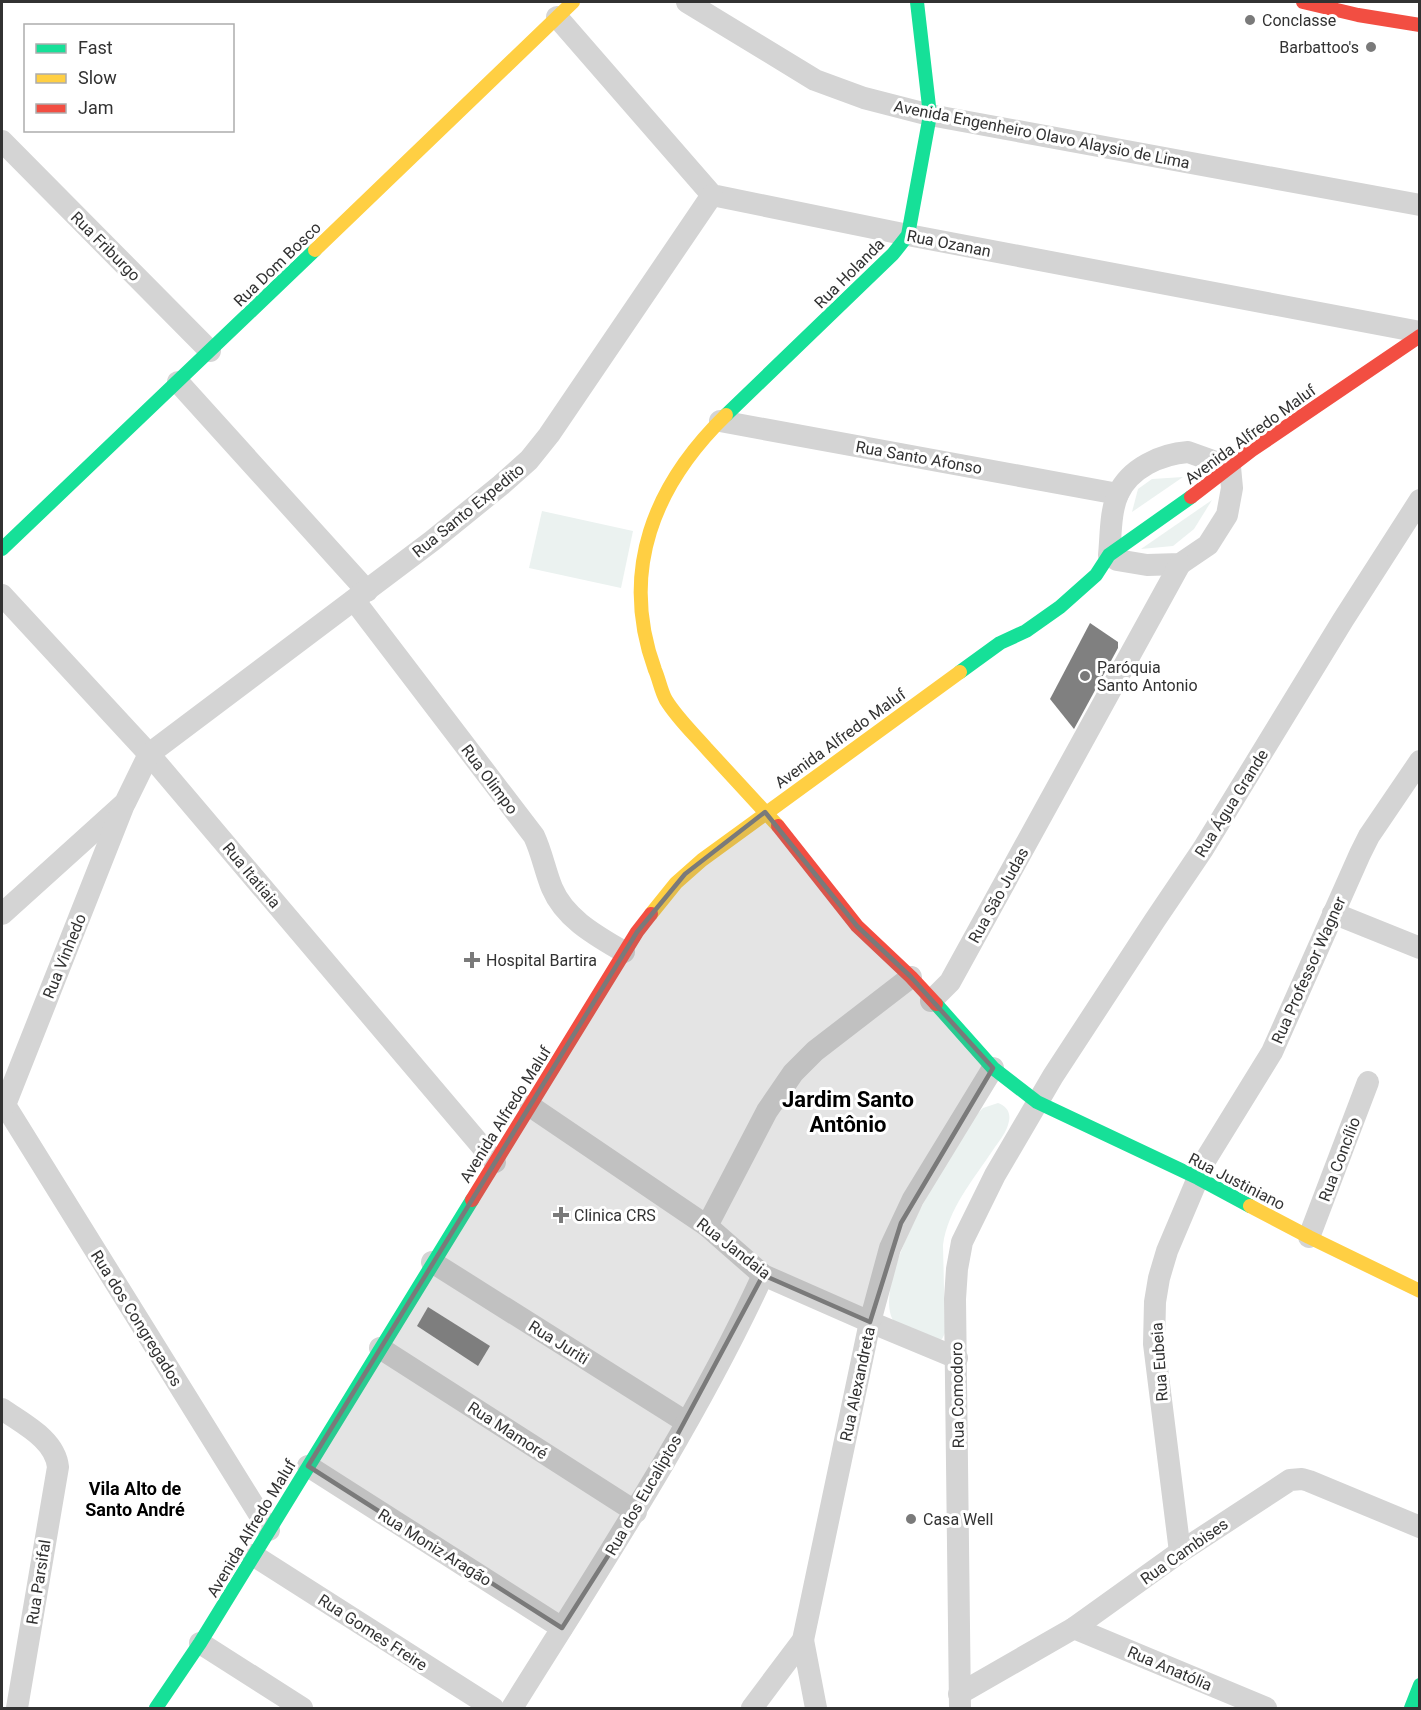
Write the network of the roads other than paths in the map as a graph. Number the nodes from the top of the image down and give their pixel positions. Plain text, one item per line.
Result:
1 (687, 2) edge
2 (917, 2) edge
3 (1303, 2) edge
4 (565, 9) edge
5 (1419, 26) edge
6 (930, 115) junction
7 (2, 141) edge
8 (712, 195) junction
9 (1419, 205) edge
10 (908, 235) junction
11 (1419, 334) edge
12 (210, 351) junction
13 (178, 382) junction
14 (720, 421) junction
15 (1230, 467) junction
16 (1118, 494) junction
17 (1419, 500) edge
18 (2, 549) edge
19 (1108, 559) junction
20 (1180, 564) junction
21 (2, 595) edge
22 (361, 596) junction
23 (149, 754) junction
24 (1419, 761) edge
25 (125, 803) junction
26 (765, 812) junction
27 (1333, 913) junction
28 (2, 914) edge
29 (1419, 948) edge
30 (624, 952) junction
31 (911, 977) junction
32 (931, 1001) junction
33 (993, 1068) junction
34 (1368, 1082) dead end
35 (1037, 1102) junction
36 (530, 1106) junction
37 (3, 1107) edge
38 (495, 1162) junction
39 (1198, 1179) junction
40 (707, 1226) junction
41 (1309, 1237) junction
42 (432, 1262) junction
43 (763, 1275) junction
44 (1419, 1291) edge
45 (870, 1322) junction
46 (380, 1348) junction
47 (957, 1358) junction
48 (2, 1409) edge
49 (686, 1422) junction
50 (308, 1466) junction
51 (636, 1512) junction
52 (1419, 1527) edge
53 (269, 1530) junction
54 (1180, 1552) junction
55 (253, 1555) junction
56 (562, 1628) junction
57 (1074, 1628) junction
58 (803, 1640) junction
59 (200, 1643) junction
60 (1419, 1685) edge
61 (959, 1701) edge
62 (17, 1708) edge
63 (156, 1708) edge
64 (302, 1708) edge
65 (493, 1708) edge
66 (512, 1708) edge
67 (752, 1708) edge
68 (816, 1708) edge
69 (1266, 1708) edge
70 (1411, 1708) edge

1 - 6 street, Avenida Engenheiro Olavo Alaysio de Lima
2 - 6 street, Rua Holanda
3 - 5 street
4 - 8 street
4 - 12 street, Rua Dom Bosco
6 - 9 street, Avenida Engenheiro Olavo Alaysio de Lima
6 - 10 street, Rua Holanda
7 - 12 street, Rua Friburgo
8 - 10 street, Rua Ozanan
8 - 22 street, Rua Santo Expedito
10 - 11 street, Rua Ozanan
10 - 14 street, Rua Holanda
11 - 15 street, Avenida Alfredo Maluf
12 - 13 street, Rua Dom Bosco
13 - 18 street, Rua Dom Bosco
13 - 22 street, Rua Olimpo
14 - 16 street, Rua Santo Afonso
14 - 26 street, Rua Holanda
15 - 16 street
15 - 19 street, Avenida Alfredo Maluf
15 - 20 street
16 - 19 street
17 - 35 street, Rua Água Grande
19 - 20 street
19 - 26 street, Avenida Alfredo Maluf
20 - 32 street, Rua São Judas
21 - 23 street, Rua Itatiaia
22 - 23 street, Rua Santo Expedito
22 - 30 street, Rua Olimpo
23 - 25 street, Rua Vinhedo
23 - 38 street, Rua Itatiaia
24 - 27 street, Rua Professor Wagner
25 - 28 street
25 - 37 street, Rua Vinhedo
26 - 30 street, Avenida Alfredo Maluf
26 - 31 street
27 - 29 street
27 - 39 street, Rua Professor Wagner
30 - 36 street, Avenida Alfredo Maluf
31 - 32 street
31 - 40 street
32 - 33 street, Rua Justiniano
33 - 35 street, Rua Justiniano
33 - 45 street, Rua Alexandreta
34 - 41 street, Rua Concílio
35 - 39 street, Rua Justiniano
35 - 47 street, Rua Comodoro
36 - 38 street, Avenida Alfredo Maluf
36 - 40 street, Rua Jandaia
37 - 53 street, Rua dos Congregados
38 - 42 street, Avenida Alfredo Maluf
39 - 41 street, Rua Justiniano
39 - 54 street, Rua Eubeia
40 - 43 street, Rua Jandaia
41 - 44 street, Rua Justiniano
42 - 46 street, Avenida Alfredo Maluf
42 - 49 street, Rua Juriti
43 - 45 street, Rua Jandaia
43 - 49 street, Rua dos Eucaliptos
45 - 47 street, Rua Jandaia
45 - 58 street, Rua Alexandreta
46 - 50 street, Avenida Alfredo Maluf
46 - 51 street, Rua Mamoré
47 - 61 street, Rua Comodoro
48 - 62 street, Rua Parsifal
49 - 51 street, Rua dos Eucaliptos
50 - 53 street, Avenida Alfredo Maluf
50 - 56 street, Rua Moniz Aragão
51 - 56 street, Rua dos Eucaliptos
52 - 54 street, Rua Cambises
53 - 55 street, Avenida Alfredo Maluf
54 - 57 street, Rua Cambises
55 - 59 street, Avenida Alfredo Maluf
55 - 65 street, Rua Gomes Freire
56 - 66 street, Rua dos Eucaliptos
57 - 61 street, Rua Cambises
57 - 69 street, Rua Anatólia
58 - 67 street, Rua Alexandreta
58 - 68 street
59 - 63 street, Avenida Alfredo Maluf
59 - 64 street
60 - 70 street

